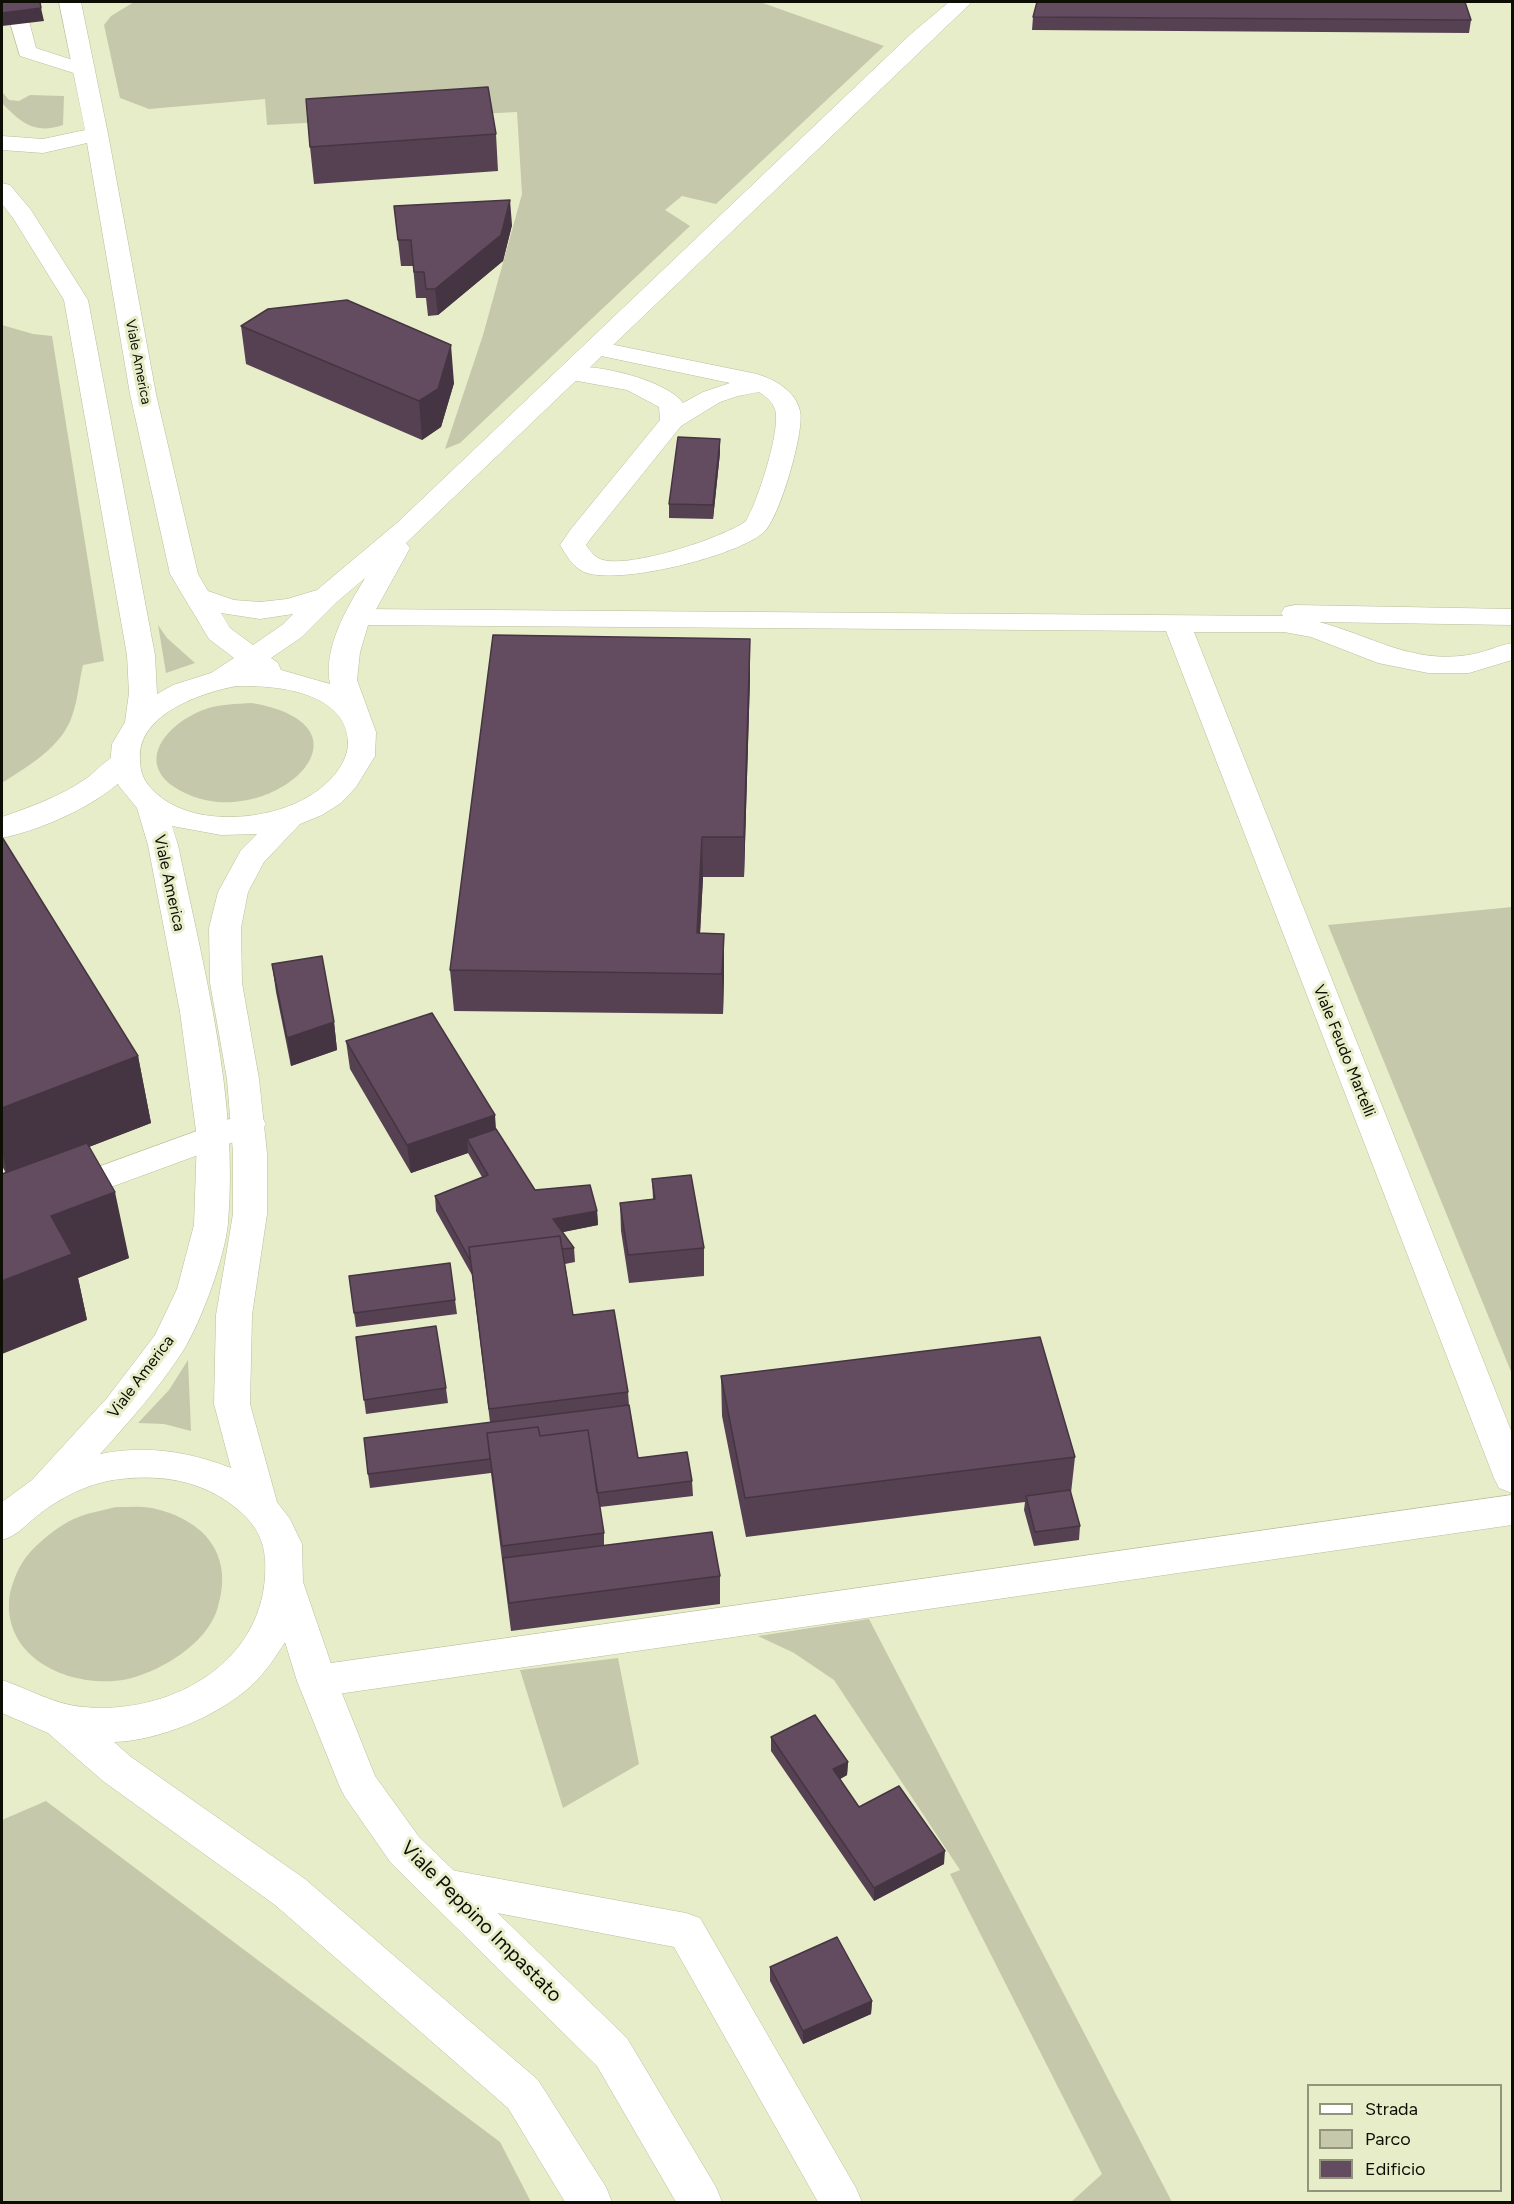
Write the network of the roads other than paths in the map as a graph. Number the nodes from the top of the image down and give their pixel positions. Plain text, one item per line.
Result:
1 (14, 2) edge
2 (70, 2) edge
3 (961, 2) edge
4 (84, 70) junction
5 (97, 134) junction
6 (2, 143) edge
7 (2, 190) edge
8 (596, 348) junction
9 (570, 373) junction
10 (766, 386) junction
11 (672, 421) junction
12 (408, 528) junction
13 (328, 595) junction
14 (196, 597) junction
15 (363, 608) junction
16 (1512, 616) edge
17 (1177, 623) junction
18 (1512, 651) edge
19 (252, 660) junction
20 (285, 680) junction
21 (219, 681) junction
22 (139, 723) junction
23 (358, 723) junction
24 (123, 762) junction
25 (151, 806) junction
26 (290, 817) junction
27 (2, 828) edge
28 (249, 1124) junction
29 (214, 1138) junction
30 (2, 1215) edge
31 (1512, 1478) edge
32 (45, 1490) junction
33 (260, 1507) junction
34 (1512, 1510) edge
35 (2, 1525) edge
36 (287, 1588) junction
37 (317, 1681) junction
38 (5, 1695) edge
39 (63, 1722) junction
40 (440, 1886) junction
41 (590, 2202) edge
42 (700, 2202) edge
43 (841, 2202) edge

1 - 4 lane
2 - 4 main road, Viale America
3 - 8 main road
4 - 5 main road, Viale America
5 - 6 main road
5 - 14 main road, Viale America
7 - 22 main road
8 - 9 main road
8 - 10 lane
9 - 11 lane
9 - 12 main road
10 - 11 lane
10 - 11 lane
12 - 13 main road
12 - 15 main road
13 - 14 main road
13 - 19 main road
14 - 19 main road, Viale America
15 - 16 main road
15 - 17 main road
15 - 23 main road
17 - 18 main road
17 - 31 main road, Viale Feudo Martelli
19 - 20 main road, Viale America
19 - 21 main road
20 - 21 main road
20 - 23 main road
21 - 22 main road
22 - 24 main road
23 - 26 main road
24 - 25 main road
24 - 27 main road
25 - 26 main road
25 - 29 main road, Viale America
26 - 28 main road
28 - 29 main road
28 - 33 main road
29 - 30 main road
29 - 32 main road, Viale America
32 - 33 main road
32 - 35 main road
33 - 36 main road
34 - 37 main road
36 - 37 main road, Viale Peppino Impastato
36 - 39 main road
37 - 40 main road, Viale Peppino Impastato
38 - 39 main road
39 - 41 main road
40 - 42 main road, Viale Peppino Impastato
40 - 43 lane

